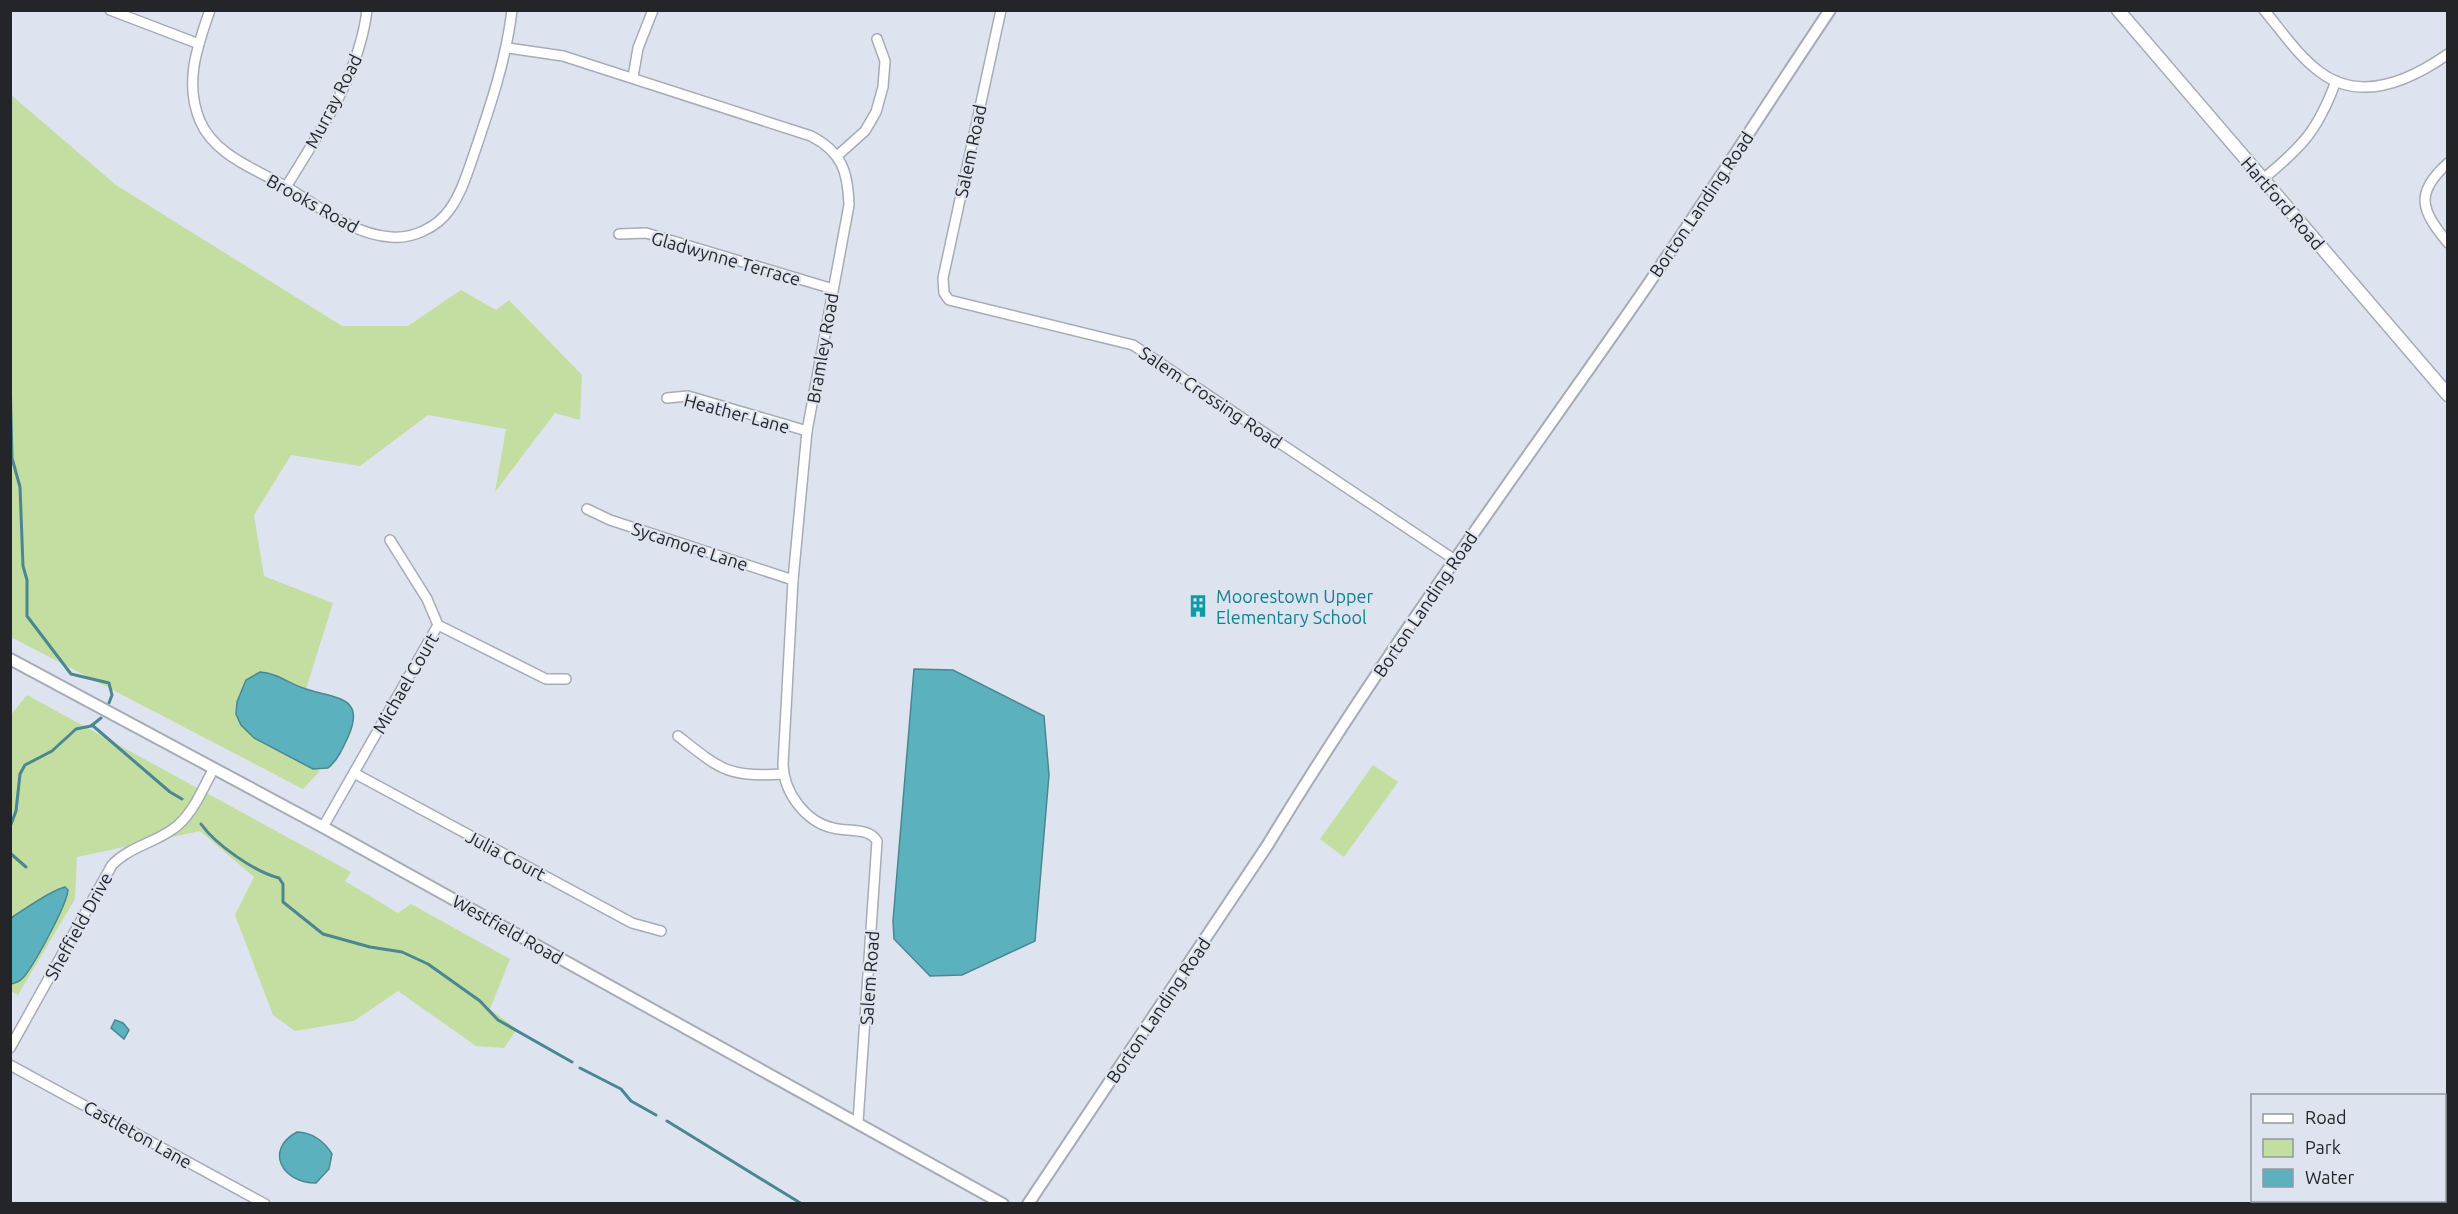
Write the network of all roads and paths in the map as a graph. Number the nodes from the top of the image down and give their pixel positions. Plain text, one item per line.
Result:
1 (110, 10) edge
2 (210, 10) edge
3 (367, 10) edge
4 (512, 10) edge
5 (652, 10) edge
6 (1001, 10) edge
7 (1830, 10) edge
8 (2118, 10) edge
9 (2264, 10) edge
10 (877, 39) dead end
11 (199, 44) junction
12 (508, 48) junction
13 (2448, 54) edge
14 (633, 77) junction
15 (2336, 81) junction
16 (837, 156) junction
17 (2448, 163) edge
18 (2263, 179) junction
19 (286, 187) junction
20 (619, 234) dead end
21 (2448, 243) edge
22 (832, 289) junction
23 (944, 293) joint
24 (2448, 395) edge
25 (667, 398) dead end
26 (807, 431) junction
27 (587, 509) dead end
28 (390, 540) dead end
29 (1455, 560) junction
30 (793, 580) junction
31 (438, 625) junction
32 (10, 659) edge
33 (566, 679) dead end
34 (678, 736) dead end
35 (213, 770) junction
36 (354, 773) junction
37 (783, 774) junction
38 (323, 827) junction
39 (873, 835) joint
40 (661, 931) dead end
41 (10, 1048) edge
42 (10, 1065) edge
43 (858, 1122) junction
44 (265, 1203) edge
45 (1003, 1203) edge
46 (1028, 1203) edge

1 - 11 street
2 - 11 street, Brooks Road
3 - 19 street, Murray Road
4 - 12 street, Brooks Road
5 - 14 street
6 - 23 street, Salem Road
7 - 29 street, Borton Landing Road
8 - 18 main road, Hartford Road
9 - 15 street
10 - 16 street
11 - 19 street, Brooks Road
12 - 14 street, Bramley Road
12 - 19 street, Brooks Road
13 - 15 street
14 - 16 street, Bramley Road
15 - 18 street
16 - 22 street, Bramley Road
17 - 21 street
18 - 24 main road, Hartford Road
20 - 22 street, Gladwynne Terrace
22 - 26 street, Bramley Road
23 - 29 street, Salem Crossing Road
25 - 26 street, Heather Lane
26 - 30 street, Bramley Road
27 - 30 street, Sycamore Lane
28 - 31 street, Michael Court
29 - 46 street, Borton Landing Road
30 - 37 street, Bramley Road
31 - 33 street
31 - 36 street, Michael Court
32 - 35 street, Westfield Road
34 - 37 street
35 - 38 street, Westfield Road
35 - 41 street, Sheffield Drive
36 - 38 street, Michael Court
36 - 40 street, Julia Court
37 - 39 street, Bramley Road
38 - 43 street, Westfield Road
39 - 43 street, Salem Road
42 - 44 street, Castleton Lane
43 - 45 street, Westfield Road

